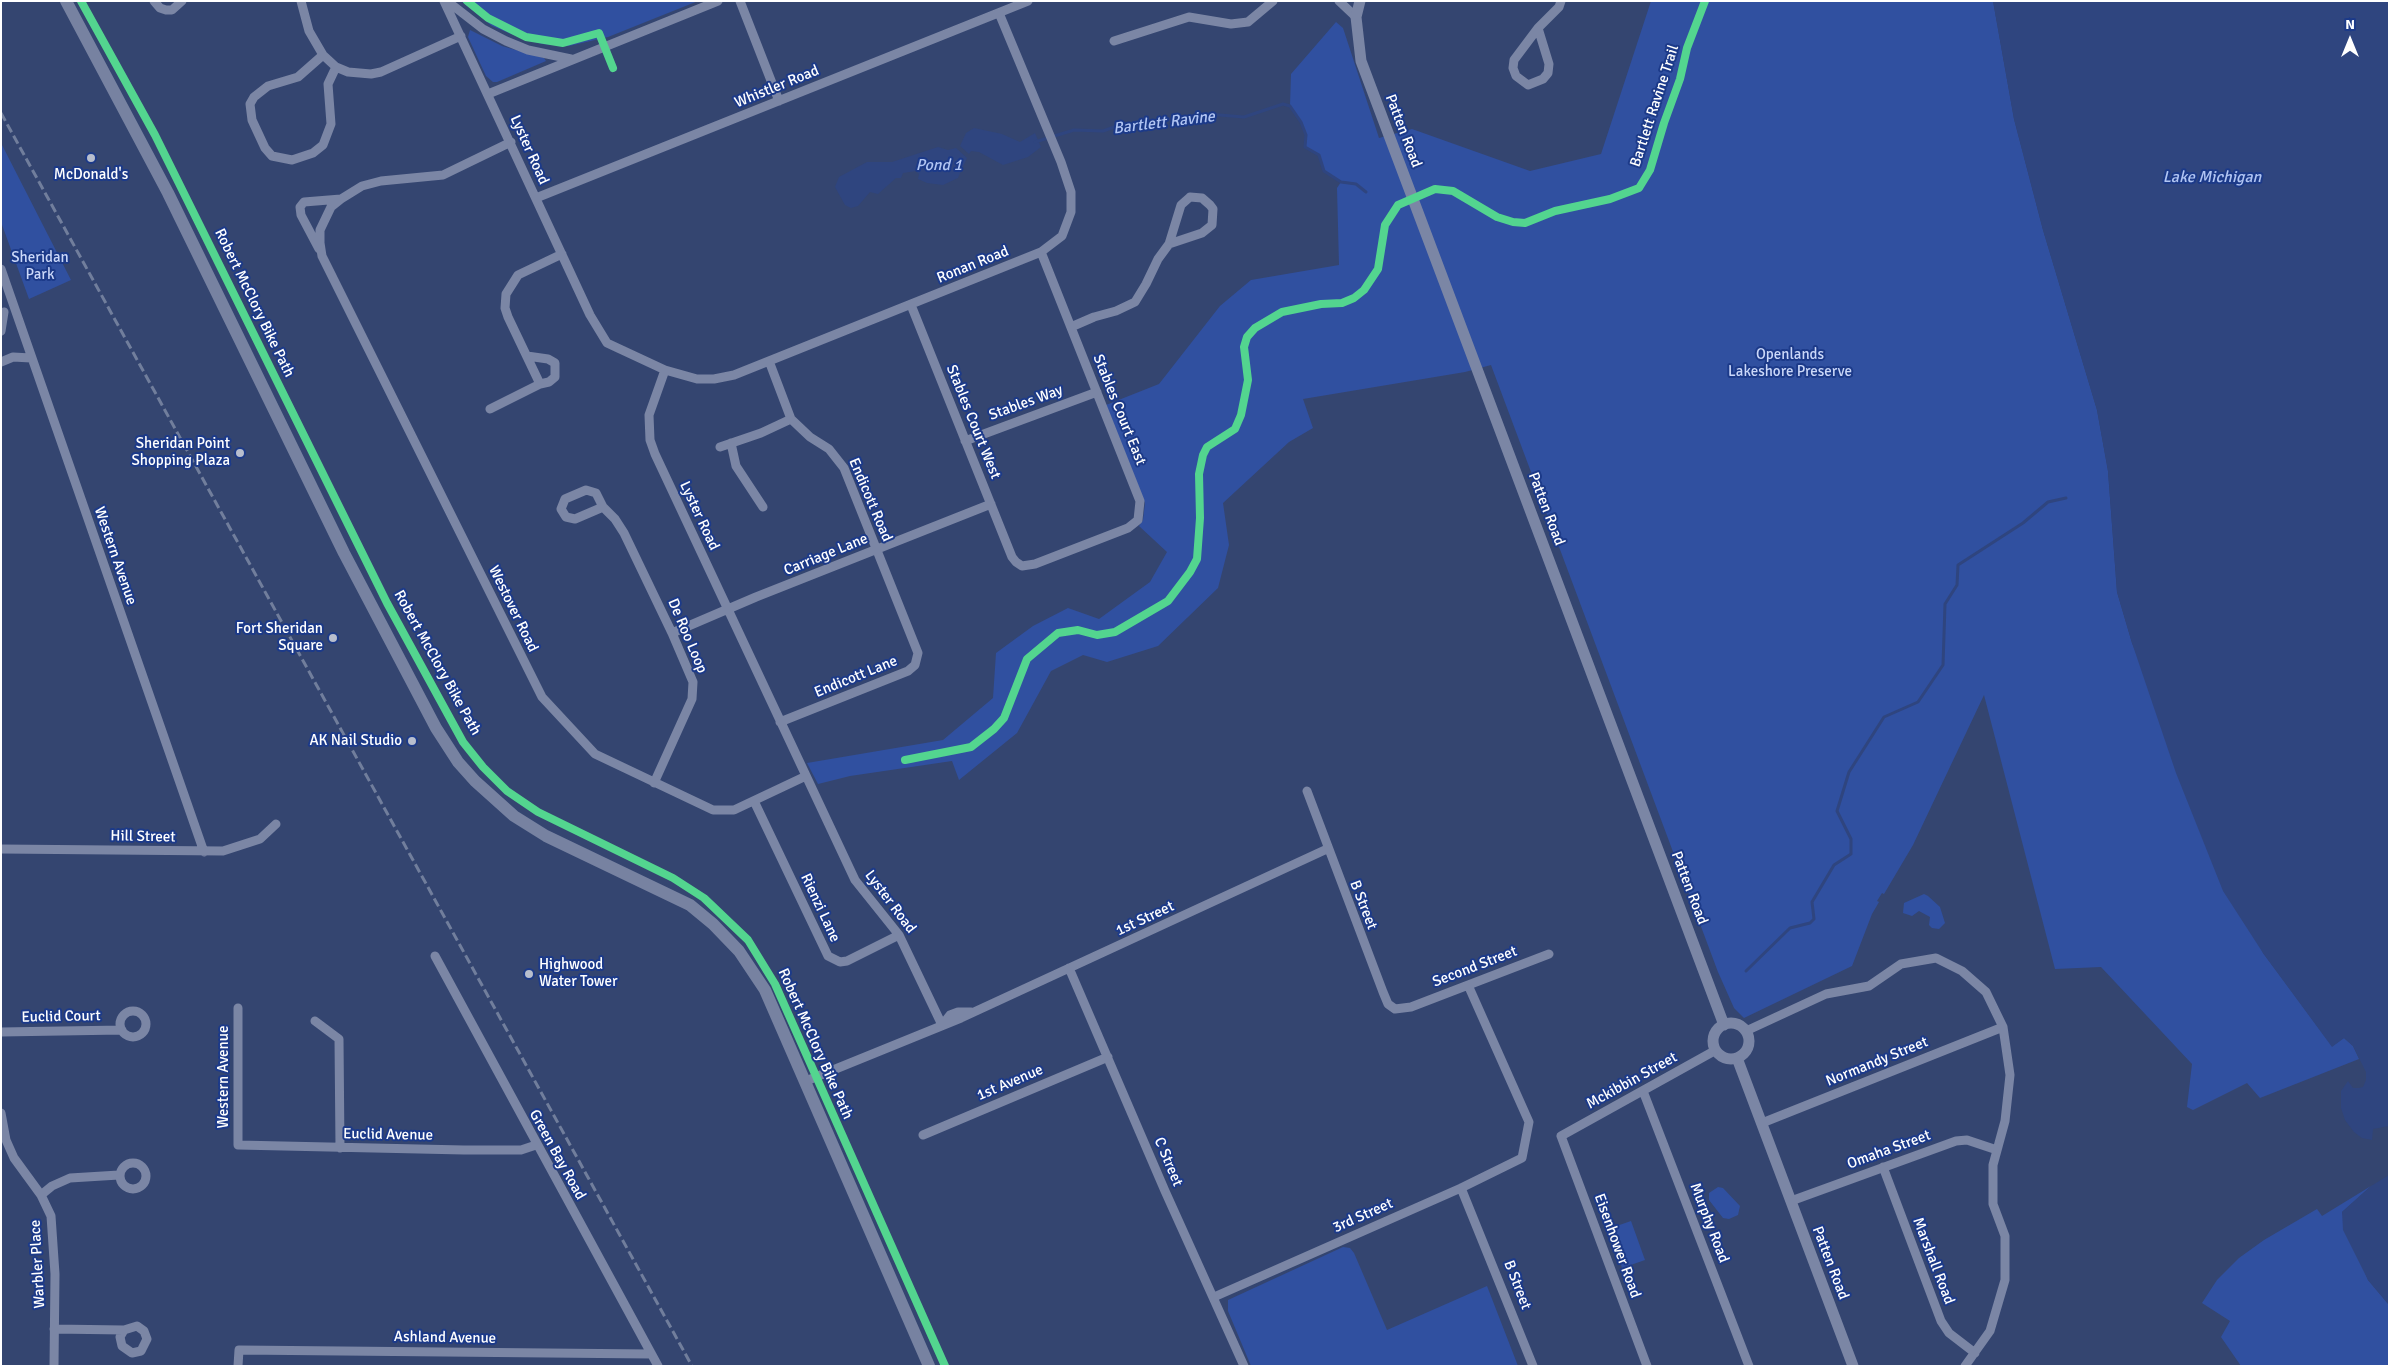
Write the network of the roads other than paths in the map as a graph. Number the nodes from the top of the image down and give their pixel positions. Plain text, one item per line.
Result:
1 (66, 1) edge
2 (154, 1) edge
3 (182, 1) edge
4 (302, 1) edge
5 (446, 1) edge
6 (718, 1) edge
7 (740, 1) edge
8 (1028, 1) edge
9 (1273, 1) edge
10 (1339, 1) edge
11 (1360, 1) edge
12 (1561, 1) edge
13 (1000, 12) junction
14 (1356, 17) junction
15 (1538, 28) junction
16 (461, 36) junction
17 (1114, 41) dead end
18 (322, 55) junction
19 (571, 59) junction
20 (336, 67) junction
21 (488, 94) junction
22 (779, 101) junction
23 (511, 142) junction
24 (536, 198) junction
25 (341, 199) junction
26 (1169, 244) junction
27 (1041, 252) junction
28 (562, 254) junction
29 (322, 256) junction
30 (1, 269) edge
31 (911, 305) junction
32 (3, 311) edge
33 (16, 312) junction
34 (1071, 327) junction
35 (1, 331) edge
36 (527, 356) junction
37 (32, 358) junction
38 (769, 361) junction
39 (1, 362) edge
40 (665, 370) junction
41 (540, 384) junction
42 (1096, 392) junction
43 (490, 409) dead end
44 (791, 419) junction
45 (965, 441) junction
46 (731, 443) junction
47 (720, 447) dead end
48 (991, 504) junction
49 (603, 507) junction
50 (762, 507) dead end
51 (877, 549) junction
52 (1009, 549) joint
53 (727, 610) junction
54 (672, 633) junction
55 (913, 640) joint
56 (780, 722) junction
57 (806, 776) junction
58 (654, 783) junction
59 (1307, 792) dead end
60 (754, 801) junction
61 (276, 824) dead end
62 (1, 849) edge
63 (1327, 850) junction
64 (204, 852) junction
65 (899, 935) junction
66 (1548, 954) dead end
67 (435, 956) dead end
68 (1069, 968) junction
69 (1468, 984) junction
70 (1411, 1007) joint
71 (238, 1008) dead end
72 (315, 1021) dead end
73 (942, 1025) junction
74 (1724, 1025) junction
75 (2003, 1028) junction
76 (122, 1030) dead end
77 (1, 1032) edge
78 (1746, 1032) junction
79 (1716, 1050) junction
80 (1108, 1057) junction
81 (1737, 1058) junction
82 (806, 1081) junction
83 (1643, 1091) junction
84 (1, 1113) edge
85 (1762, 1123) junction
86 (923, 1135) dead end
87 (1561, 1136) joint
88 (238, 1145) joint
89 (536, 1145) junction
90 (340, 1148) junction
91 (1997, 1150) junction
92 (1883, 1167) junction
93 (120, 1176) dead end
94 (1461, 1188) junction
95 (41, 1195) junction
96 (1791, 1200) junction
97 (1214, 1297) junction
98 (54, 1329) junction
99 (124, 1330) dead end
100 (1974, 1353) junction
101 (651, 1354) junction
102 (54, 1366) edge
103 (238, 1366) edge
104 (658, 1366) edge
105 (929, 1366) edge
106 (1244, 1366) edge
107 (1533, 1366) edge
108 (1646, 1366) edge
109 (1749, 1366) edge
110 (1853, 1366) edge
111 (1964, 1366) edge

1 - 82 main road
2 - 3 street
4 - 18 street
5 - 16 street, Lyster Road
5 - 19 street
6 - 19 street
7 - 22 street
8 - 13 street, Whistler Road
9 - 17 street
10 - 14 street
11 - 14 street, Patten Road
12 - 15 street
13 - 22 street, Whistler Road
13 - 27 street, Ronan Road
14 - 74 street, Patten Road
15 - 15 street
16 - 20 street
16 - 21 street, Lyster Road
18 - 20 street
18 - 20 street
19 - 21 street
21 - 23 street, Lyster Road
22 - 24 street, Whistler Road
23 - 24 street, Lyster Road
23 - 25 street, Westover Road
24 - 28 street, Lyster Road
25 - 29 street, Westover Road
25 - 29 street, Westover Road
26 - 26 street
26 - 34 street
27 - 31 street, Ronan Road
27 - 34 street, Stables Court East
28 - 36 street
28 - 40 street, Lyster Road
29 - 58 street, Westover Road
30 - 33 street, Western Avenue
31 - 38 street, Ronan Road
31 - 45 street, Stables Court West
32 - 33 street
32 - 35 street
33 - 37 street, Western Avenue
34 - 42 street, Stables Court East
36 - 41 street
36 - 41 street
37 - 39 street
37 - 64 street, Western Avenue
38 - 40 street, Ronan Road
38 - 44 street, Endicott Road
40 - 53 street, Lyster Road
41 - 43 street
42 - 45 street, Stables Way
42 - 52 street, Stables Court East
44 - 46 street
44 - 51 street, Endicott Road
45 - 48 street, Stables Court West
46 - 47 street
46 - 50 street
48 - 51 street, Carriage Lane
48 - 52 street, Stables Court West
49 - 49 street, De Roo Loop
49 - 54 street, De Roo Loop
51 - 53 street, Carriage Lane
51 - 55 street, Endicott Road
53 - 54 street, Carriage Lane
53 - 56 street, Lyster Road
54 - 58 street, De Roo Loop
55 - 56 street, Endicott Lane
56 - 57 street, Lyster Road
57 - 60 street, Westover Road
57 - 65 street, Lyster Road
58 - 60 street, Westover Road
59 - 63 street, B Street
60 - 65 street, Rienzi Lane
61 - 64 street, Hill Street
62 - 64 street, Hill Street
63 - 68 street, 1st Street
63 - 70 street, B Street
65 - 73 street, Lyster Road
66 - 69 street, Second Street
67 - 89 street, Green Bay Road
68 - 73 street, 1st Street
68 - 80 street, C Street
69 - 70 street, Second Street
69 - 94 street, 3rd Street
71 - 88 street, Western Avenue
72 - 90 street
73 - 82 street, 1st Street
74 - 78 street
74 - 79 street
75 - 78 street
75 - 85 street, Normandy Street
75 - 91 street
76 - 77 street, Euclid Court
78 - 81 street
79 - 81 street
79 - 83 street, Mckibbin Street
80 - 86 street, 1st Avenue
80 - 97 street, C Street
81 - 85 street, Patten Road
82 - 105 main road
83 - 87 street, Mckibbin Street
83 - 109 street, Murphy Road
84 - 95 street, Warbler Place
85 - 96 street, Patten Road
87 - 108 street, Eisenhower Road
88 - 90 street, Euclid Avenue
89 - 90 street, Euclid Avenue
89 - 101 street, Green Bay Road
91 - 92 street, Omaha Street
91 - 100 street
92 - 96 street, Omaha Street
92 - 100 street, Marshall Road
93 - 95 street
94 - 97 street, 3rd Street
94 - 107 street, B Street
95 - 98 street, Warbler Place
96 - 110 street, Patten Road
97 - 106 street, C Street
98 - 99 street
98 - 102 street, Warbler Place
100 - 111 street
101 - 103 street, Ashland Avenue
101 - 104 street, Green Bay Road

